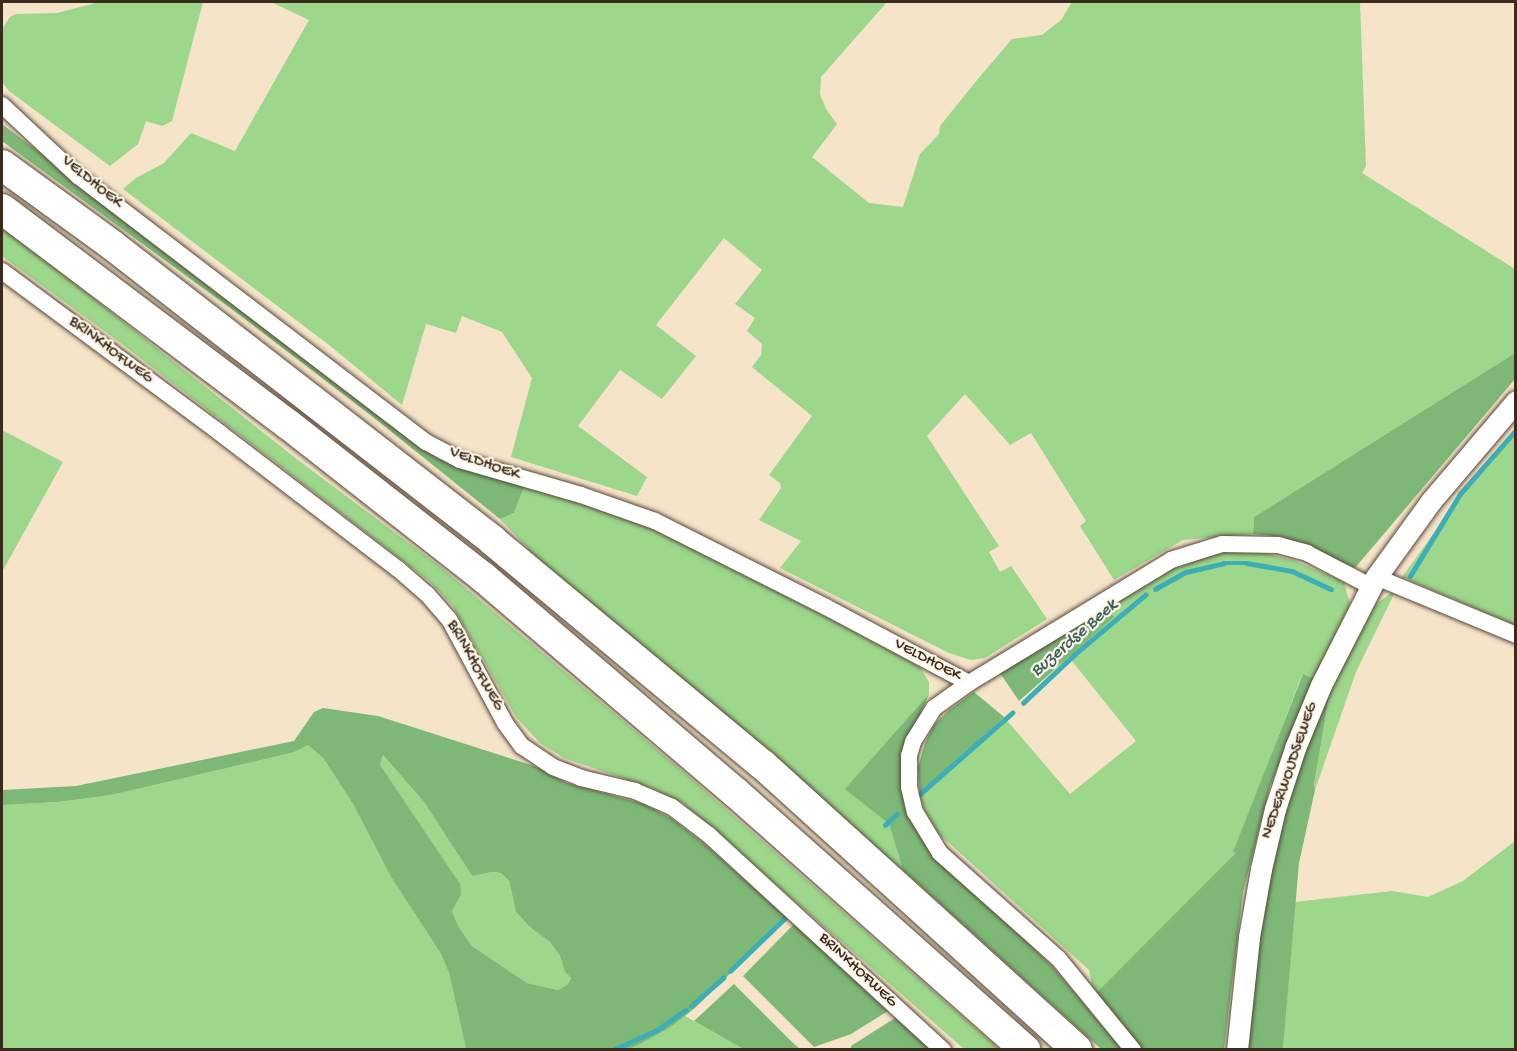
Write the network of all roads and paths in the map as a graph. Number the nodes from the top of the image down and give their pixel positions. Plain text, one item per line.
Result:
1 (2, 105) edge
2 (2, 165) edge
3 (2, 208) edge
4 (2, 271) edge
5 (1515, 401) edge
6 (1373, 581) junction
7 (1515, 635) edge
8 (969, 683) junction
9 (943, 1050) edge
10 (1025, 1050) edge
11 (1077, 1050) edge
12 (1132, 1050) edge
13 (1237, 1050) edge

1 - 8 street, VELDHOEK
2 - 11 highway
3 - 10 highway
4 - 9 street, BRINKHOFWEG
5 - 6 street, NEDERWOUDSEWEG
6 - 7 street
6 - 8 street, VELDHOEK
6 - 13 street, NEDERWOUDSEWEG
8 - 12 street, VELDHOEK

